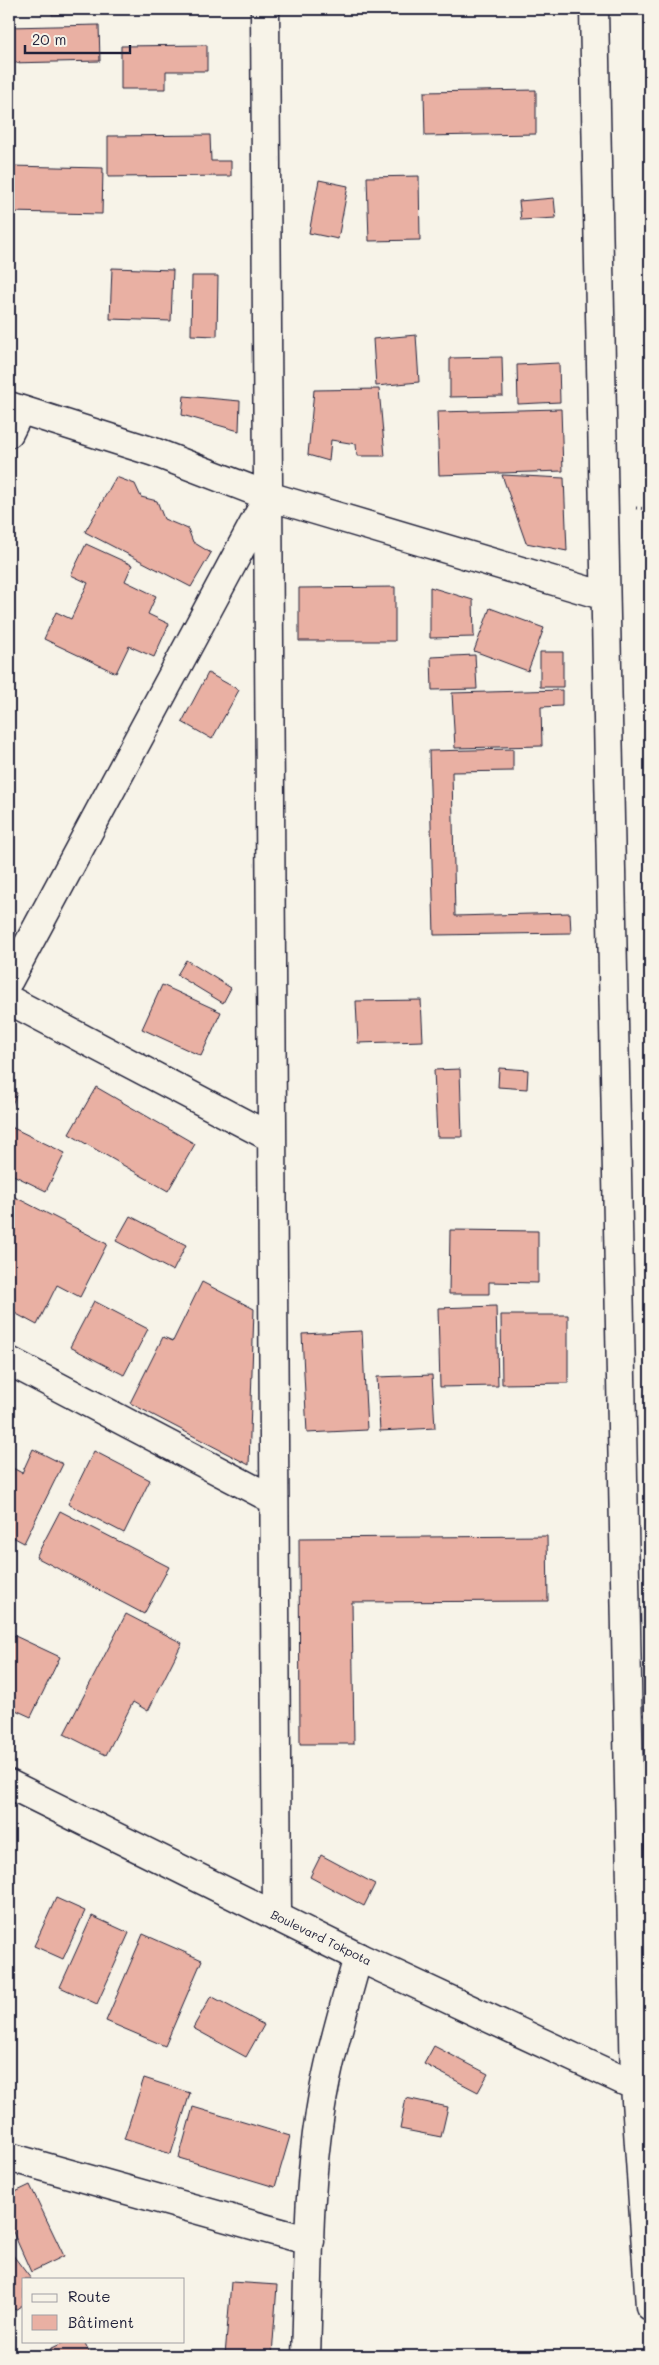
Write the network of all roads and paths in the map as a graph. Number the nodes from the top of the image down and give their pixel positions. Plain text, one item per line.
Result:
1 (265, 9) edge
2 (594, 9) edge
3 (13, 417) edge
4 (268, 496) junction
5 (606, 596) junction
6 (9, 980) edge
7 (9, 1000) edge
8 (272, 1138) junction
9 (9, 1361) edge
10 (274, 1500) junction
11 (9, 1784) edge
12 (277, 1916) junction
13 (358, 1957) junction
14 (636, 2086) junction
15 (9, 2157) edge
16 (310, 2241) junction
17 (650, 2304) edge
18 (306, 2356) edge

1 - 4 street
2 - 5 street
3 - 4 street
4 - 5 street
4 - 6 street
4 - 8 street
5 - 14 street
7 - 8 street
8 - 10 street
9 - 10 street
10 - 12 street
11 - 12 street, Boulevard Tokpota
12 - 13 street, Boulevard Tokpota
13 - 14 street, Boulevard Tokpota
13 - 16 street
14 - 17 street
15 - 16 street
16 - 18 street

